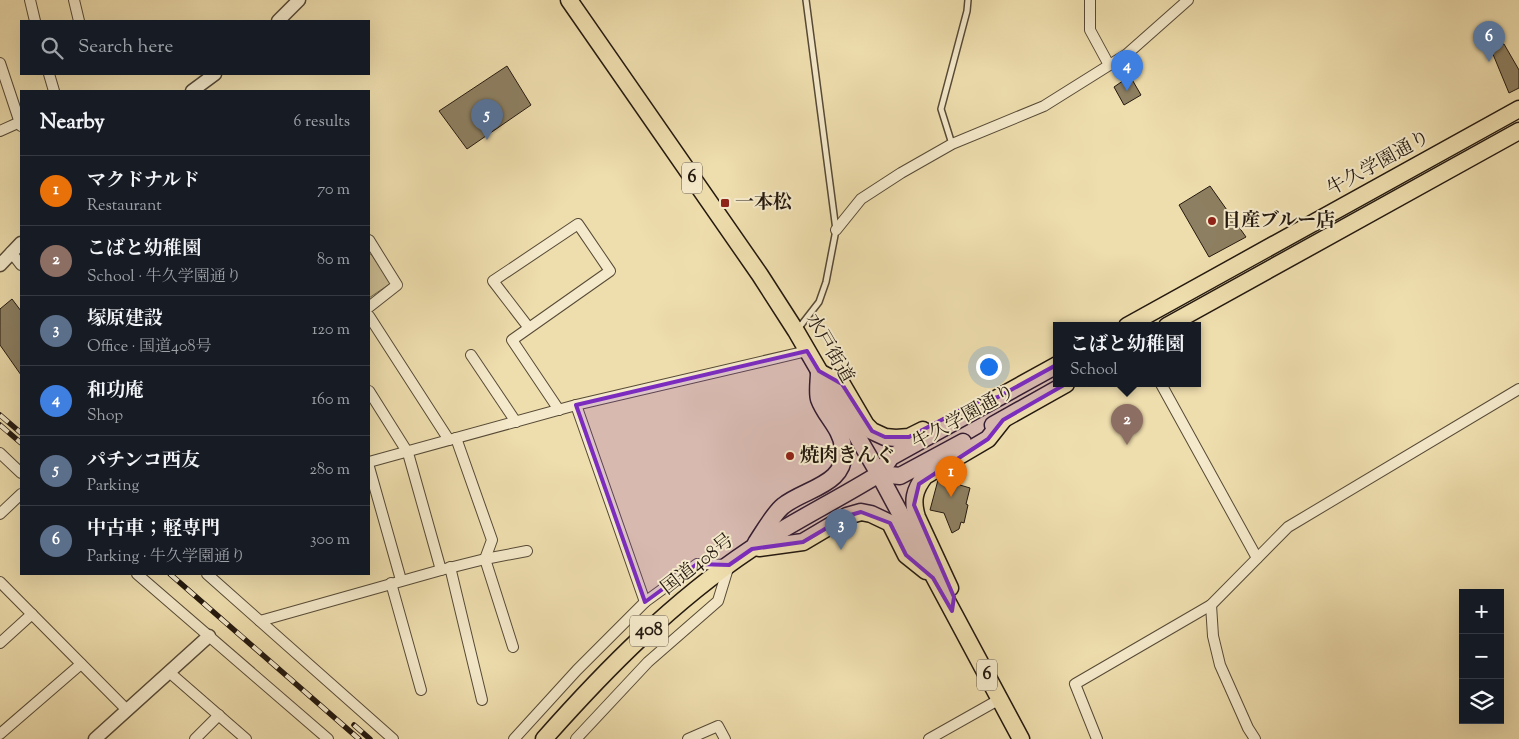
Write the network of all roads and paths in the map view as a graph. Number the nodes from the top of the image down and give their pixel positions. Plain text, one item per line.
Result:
1 (30, 0) edge
2 (74, 0) edge
3 (299, 0) edge
4 (569, 0) edge
5 (806, 0) edge
6 (968, 0) edge
7 (1090, 0) edge
8 (1188, 0) edge
9 (35, 20) edge
10 (79, 20) edge
11 (279, 20) edge
12 (0, 63) edge
13 (1109, 65) junction
14 (49, 75) edge
15 (214, 75) edge
16 (54, 90) edge
17 (193, 90) edge
18 (1519, 109) edge
19 (20, 121) edge
20 (20, 124) edge
21 (0, 131) edge
22 (1519, 131) edge
23 (952, 144) junction
24 (836, 230) junction
25 (370, 242) edge
26 (20, 244) edge
27 (11, 252) junction
28 (20, 264) edge
29 (0, 265) edge
30 (370, 306) edge
31 (370, 317) edge
32 (1136, 322) edge
33 (1174, 322) edge
34 (529, 328) junction
35 (796, 331) junction
36 (807, 351) junction
37 (472, 355) dead end
38 (1053, 367) edge
39 (820, 372) junction
40 (1061, 387) edge
41 (1163, 387) edge
42 (1519, 389) edge
43 (370, 393) edge
44 (998, 397) junction
45 (576, 405) junction
46 (559, 410) junction
47 (1003, 420) junction
48 (516, 422) junction
49 (452, 439) junction
50 (408, 452) junction
51 (0, 453) edge
52 (370, 462) edge
53 (20, 472) edge
54 (370, 472) edge
55 (879, 474) junction
56 (20, 495) edge
57 (0, 514) edge
58 (752, 549) junction
59 (527, 551) dead end
60 (485, 558) junction
61 (1257, 558) junction
62 (729, 565) junction
63 (446, 568) junction
64 (139, 575) edge
65 (208, 575) edge
66 (933, 578) junction
67 (0, 582) edge
68 (396, 582) junction
69 (645, 602) junction
70 (1211, 605) junction
71 (952, 611) junction
72 (32, 614) junction
73 (260, 621) junction
74 (209, 636) junction
75 (0, 643) edge
76 (513, 647) dead end
77 (81, 664) junction
78 (169, 672) junction
79 (421, 690) dead end
80 (1000, 699) junction
81 (482, 700) dead end
82 (127, 710) junction
83 (219, 716) junction
84 (0, 734) edge
85 (4, 739) edge
86 (95, 739) edge
87 (195, 739) edge
88 (246, 739) edge
89 (328, 739) edge
90 (393, 739) edge
91 (514, 739) edge
92 (544, 739) edge
93 (576, 739) edge
94 (688, 739) edge
95 (725, 739) edge
96 (929, 739) edge
97 (1021, 739) edge
98 (1097, 739) edge
99 (1255, 739) edge

1 - 9 street
2 - 10 street
3 - 11 street
4 - 35 highway, 水戸街道 / 6
5 - 24 lane
6 - 23 lane
7 - 13 street
8 - 13 street
12 - 19 street
13 - 23 street
14 - 16 street
15 - 17 street
18 - 32 highway, 牛久学園通り
20 - 21 street
22 - 33 highway, 牛久学園通り
23 - 24 street
24 - 35 lane
25 - 30 street
26 - 27 street
27 - 28 street
27 - 29 street
31 - 49 street
34 - 34 street
34 - 46 street
35 - 36 highway, 水戸街道 / 6
36 - 39 highway, 水戸街道 / 6
36 - 45 street
37 - 48 street
38 - 44 highway, 牛久学園通り / 408
39 - 44 highway
39 - 55 highway, 水戸街道 / 6
39 - 58 highway
40 - 47 highway, 牛久学園通り
41 - 61 street
42 - 61 street
43 - 50 street
44 - 55 highway, 牛久学園通り / 408
45 - 46 street
45 - 69 street
46 - 48 street
47 - 55 highway, 牛久学園通り
47 - 71 highway
48 - 49 street
49 - 50 street
49 - 60 street
50 - 52 street
50 - 63 street
51 - 53 street
54 - 68 street
55 - 58 highway, 国道408号 / 408
55 - 66 highway, 水戸街道 / 6
56 - 57 street
58 - 62 highway, 国道408号 / 408
58 - 66 highway
59 - 60 street
60 - 63 street
60 - 76 street
61 - 70 street
62 - 69 street
62 - 92 highway, 国道408号 / 408
62 - 93 street
63 - 68 street
63 - 81 street
64 - 74 street
65 - 73 street
66 - 71 highway, 水戸街道 / 6
67 - 72 street
68 - 73 street
68 - 79 street
69 - 91 street
70 - 98 street
70 - 99 street
71 - 80 highway, 水戸街道 / 6
72 - 75 street
72 - 77 street
73 - 90 street
74 - 78 street
74 - 89 street
77 - 82 street
77 - 84 street
78 - 82 street
78 - 83 street
80 - 96 street
80 - 97 highway, 水戸街道 / 6
82 - 86 street
83 - 87 street
83 - 88 street
84 - 85 street
94 - 95 street

